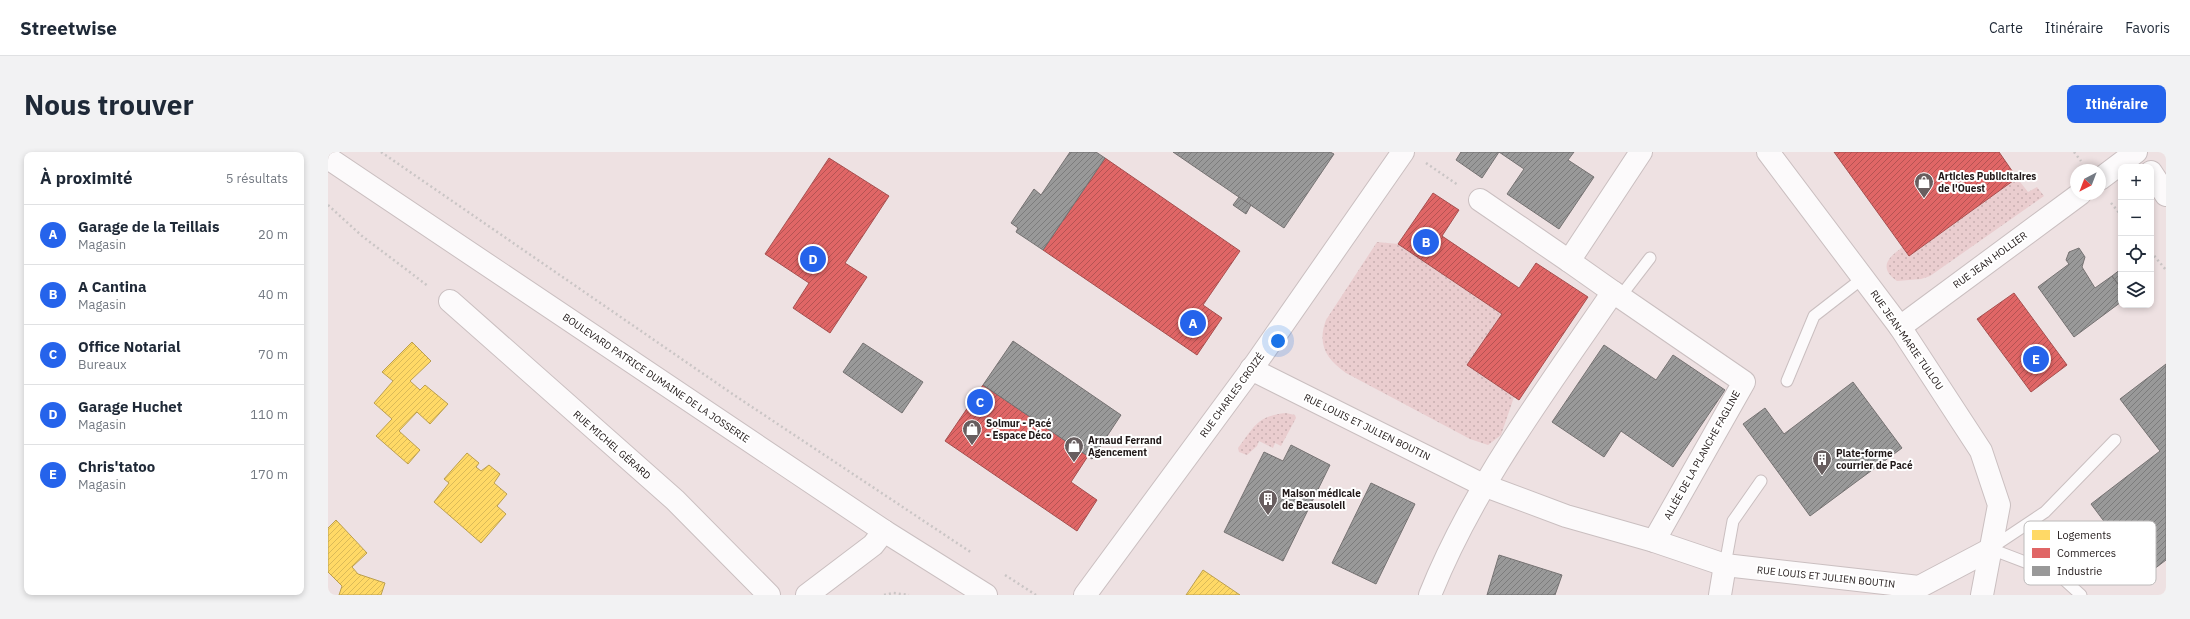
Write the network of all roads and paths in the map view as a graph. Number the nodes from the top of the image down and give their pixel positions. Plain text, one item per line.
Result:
1 (381, 152) edge
2 (1641, 152) edge
3 (1768, 152) edge
4 (2137, 152) edge
5 (1412, 156) edge
6 (328, 158) edge
7 (2146, 164) edge
8 (2106, 175) edge
9 (2154, 177) edge
10 (2166, 195) edge
11 (1480, 200) joint
12 (2072, 200) edge
13 (328, 205) edge
14 (2154, 256) edge
15 (1650, 258) dead end
16 (1568, 261) junction
17 (2166, 270) edge
18 (1863, 278) junction
19 (1617, 295) junction
20 (450, 301) joint
21 (1900, 327) junction
22 (1251, 369) junction
23 (1787, 381) dead end
24 (2115, 440) dead end
25 (1762, 481) dead end
26 (1484, 485) junction
27 (2032, 521) edge
28 (2024, 526) edge
29 (884, 531) junction
30 (1654, 541) junction
31 (1991, 549) junction
32 (975, 555) dead end
33 (2024, 562) edge
34 (1725, 565) junction
35 (1001, 572) dead end
36 (2070, 585) edge
37 (769, 595) edge
38 (808, 595) edge
39 (884, 595) edge
40 (909, 595) edge
41 (986, 595) edge
42 (1036, 595) edge
43 (1085, 595) edge
44 (1430, 595) edge
45 (1720, 595) edge
46 (1982, 595) edge
47 (2081, 595) edge

1 - 32 path
2 - 16 street
3 - 18 street, RUE JEAN-MARIE TULLOU
4 - 7 street
4 - 8 street
5 - 11 path
5 - 22 street, RUE CHARLES CROIZÉ
6 - 29 street, BOULEVARD PATRICE DUMAINE DE LA JOSSERIE
9 - 10 street
11 - 16 street, ALLÉE DE LA PLANCHE FAGLINE
12 - 21 street, RUE JEAN HOLLIER
13 - 20 path
14 - 17 path
15 - 19 lane
16 - 19 street, ALLÉE DE LA PLANCHE FAGLINE
18 - 21 street, RUE JEAN-MARIE TULLOU
18 - 23 lane
19 - 26 street
19 - 30 street, ALLÉE DE LA PLANCHE FAGLINE
20 - 37 street, RUE MICHEL GÉRARD
21 - 31 street, RUE JEAN-MARIE TULLOU
22 - 26 street, RUE LOUIS ET JULIEN BOUTIN
22 - 43 street, RUE CHARLES CROIZÉ
24 - 27 lane
25 - 34 lane
26 - 30 street, RUE LOUIS ET JULIEN BOUTIN
26 - 44 street
28 - 31 lane
29 - 38 street
29 - 41 street, BOULEVARD PATRICE DUMAINE DE LA JOSSERIE
30 - 34 street, RUE LOUIS ET JULIEN BOUTIN
31 - 33 lane
31 - 34 street, RUE LOUIS ET JULIEN BOUTIN
31 - 46 street
34 - 45 street
35 - 42 path
36 - 47 lane
39 - 40 path

